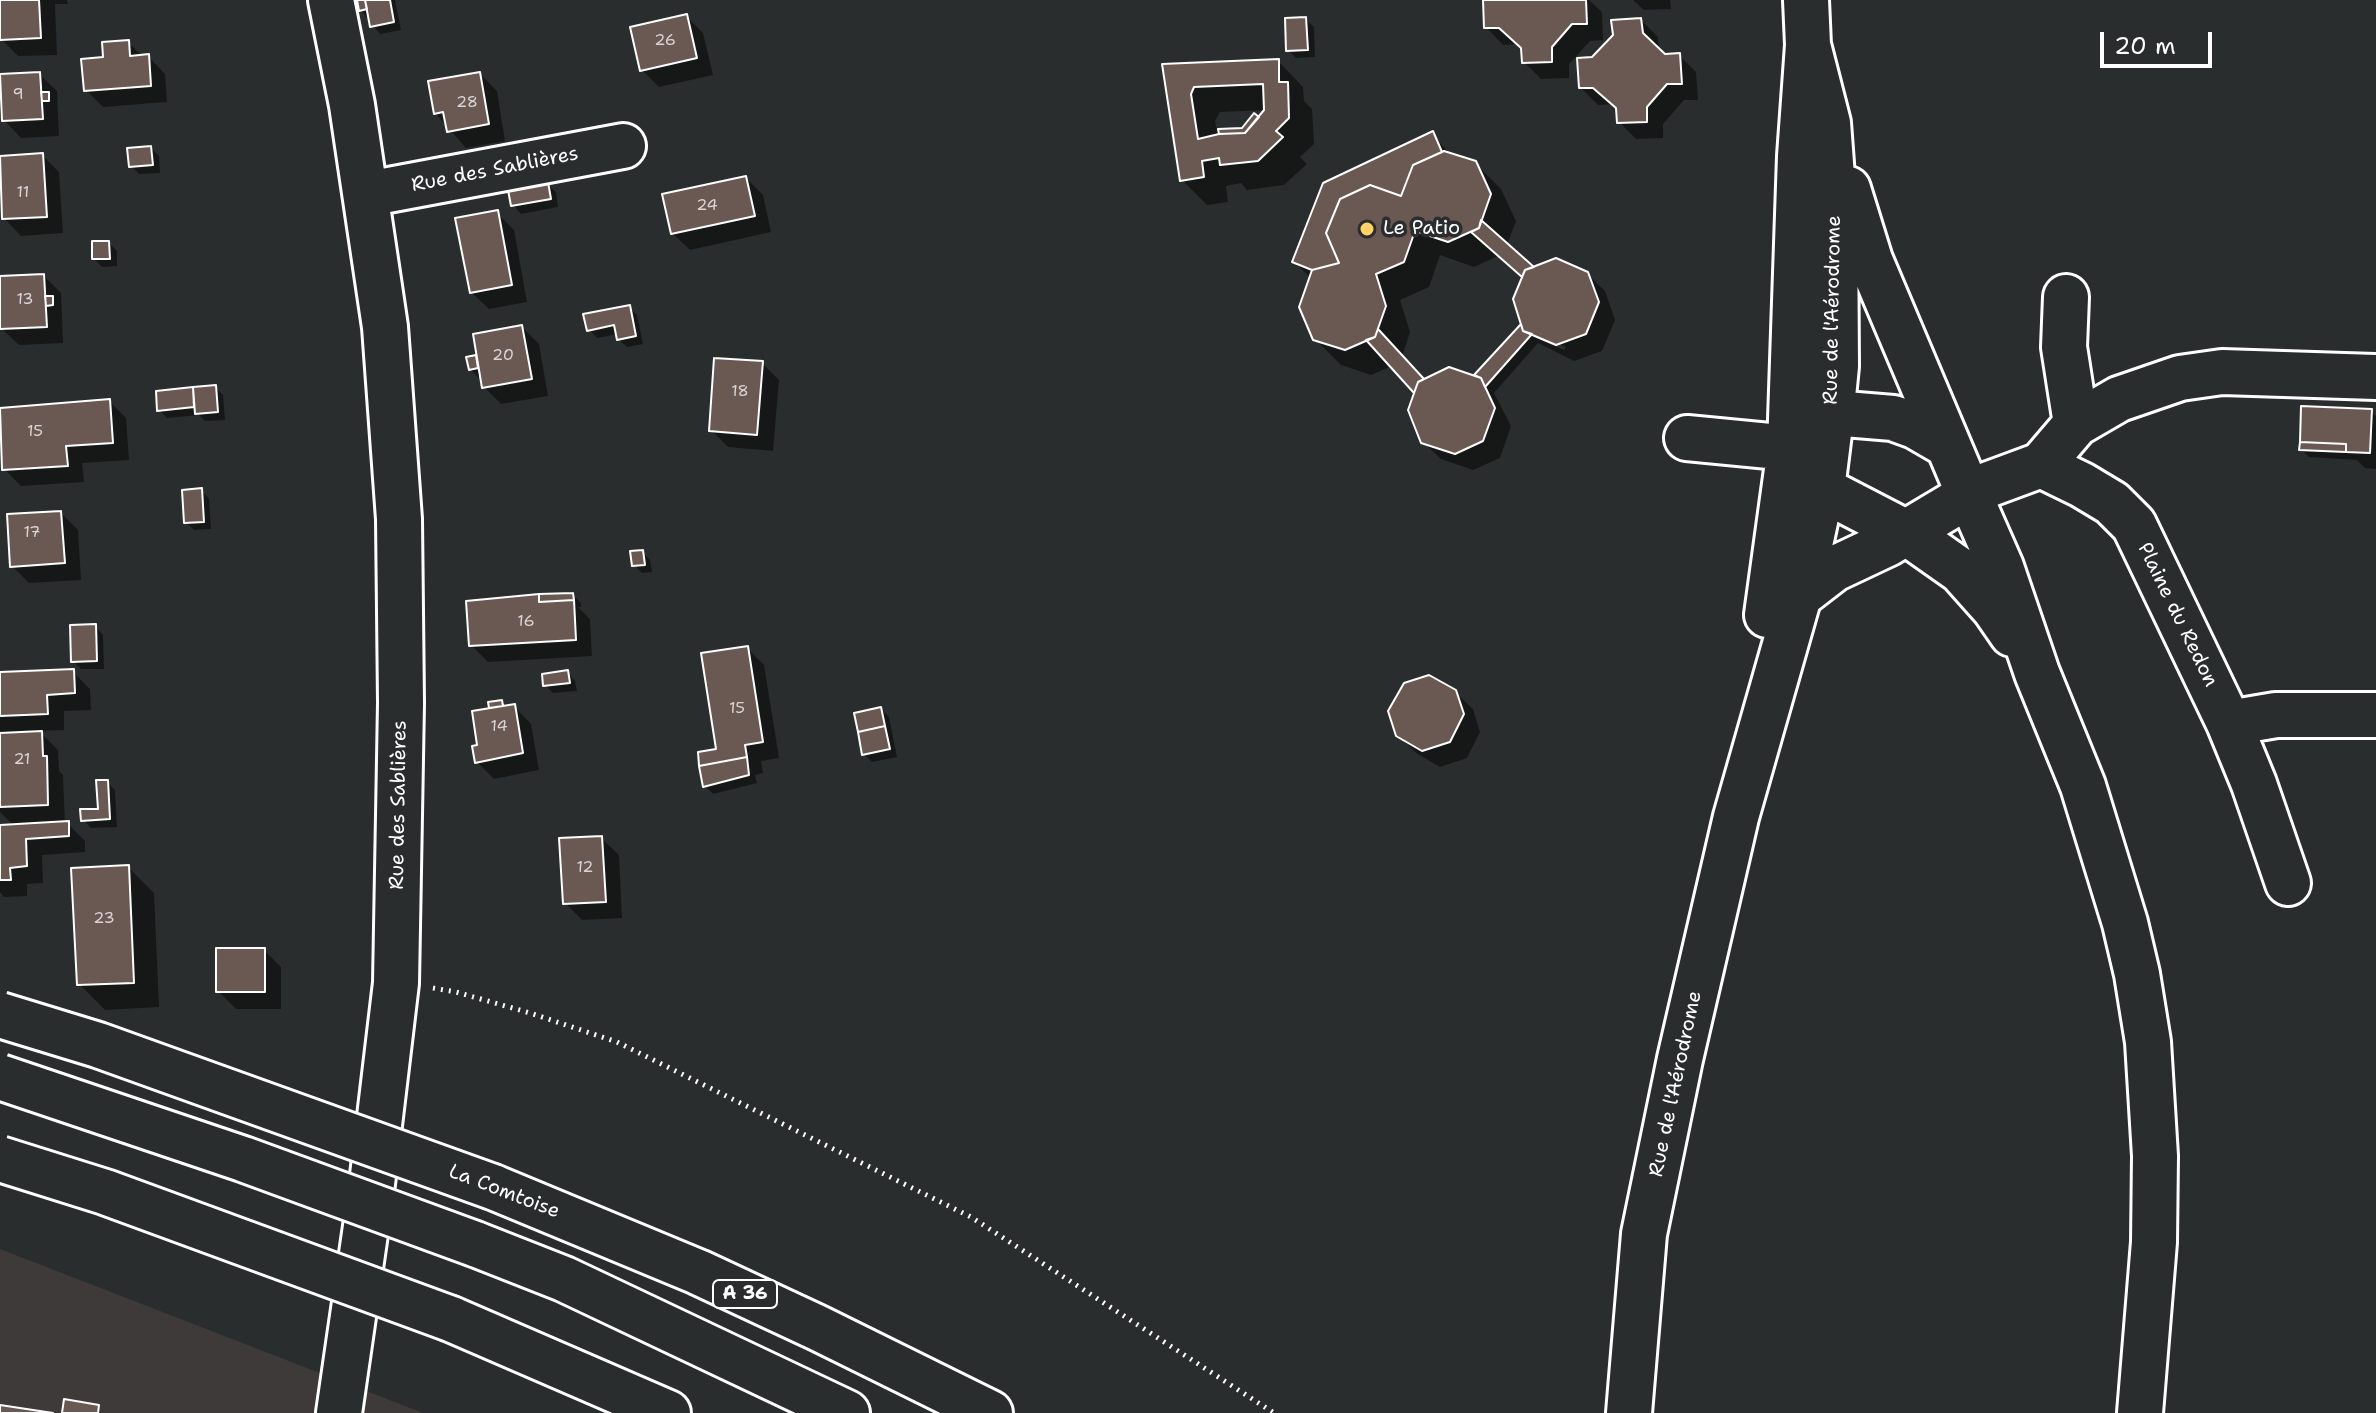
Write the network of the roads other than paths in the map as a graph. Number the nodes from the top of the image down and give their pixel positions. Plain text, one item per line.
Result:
1 (331, 0) edge
2 (1806, 0) edge
3 (1808, 45) junction
4 (1828, 123) junction
5 (623, 146) dead end
6 (367, 194) junction
7 (2066, 297) dead end
8 (2376, 377) edge
9 (1831, 417) junction
10 (2076, 424) junction
11 (1687, 438) dead end
12 (1946, 444) junction
13 (1798, 459) junction
14 (2041, 465) junction
15 (1968, 492) junction
16 (1907, 533) junction
17 (1799, 596) junction
18 (2037, 673) junction
19 (2376, 715) edge
20 (2229, 723) junction
21 (1751, 760) junction
22 (2288, 883) dead end
23 (0, 1015) edge
24 (0, 1077) edge
25 (0, 1159) edge
26 (339, 1413) edge
27 (668, 1413) edge
28 (847, 1413) edge
29 (990, 1413) edge
30 (1629, 1413) edge
31 (2140, 1413) edge

1 - 6 main road, Rue des Sablières
2 - 3 main road, Rue de l'Aérodrome
3 - 4 main road, Rue de l'Aérodrome
3 - 13 main road, Rue de l'Aérodrome
4 - 9 main road, Rue de l'Aérodrome
4 - 12 main road
5 - 6 main road, Rue des Sablières
6 - 26 main road, Rue des Sablières
7 - 10 main road
8 - 10 main road
9 - 12 main road
9 - 13 main road
9 - 13 main road, Rue de l'Aérodrome
10 - 14 main road
11 - 13 main road
12 - 15 main road
13 - 16 main road
13 - 17 main road, Rue de l'Aérodrome
13 - 21 main road, Rue de l'Aérodrome
14 - 15 main road
14 - 20 main road, Plaine du Redon
15 - 16 main road
15 - 18 main road
16 - 17 main road
16 - 18 main road
17 - 21 main road, Rue de l'Aérodrome
18 - 31 main road
19 - 20 main road
20 - 22 main road, Plaine du Redon
21 - 30 main road, Rue de l'Aérodrome
23 - 29 main road, La Comtoise / A 36, bridge
24 - 28 main road, bridge
25 - 27 main road, bridge

